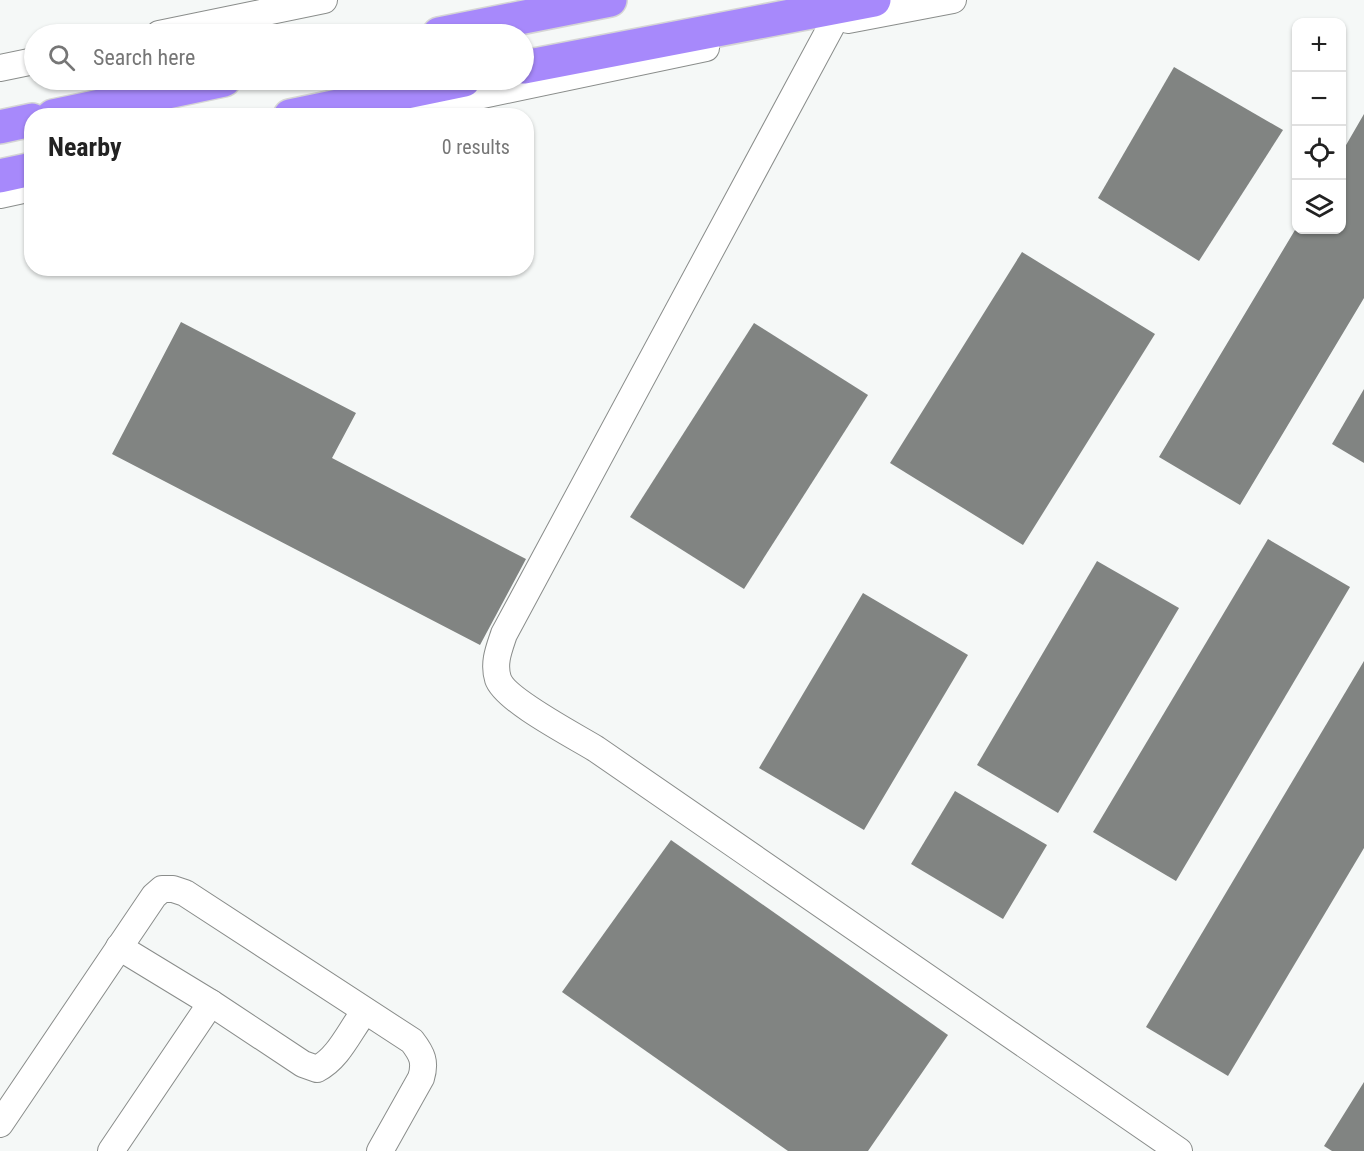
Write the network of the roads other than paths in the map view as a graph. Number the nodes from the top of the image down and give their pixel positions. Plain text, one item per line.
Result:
1 (324, 0) edge
2 (610, 0) edge
3 (874, 0) edge
4 (953, 0) edge
5 (834, 23) junction
6 (208, 24) edge
7 (488, 24) edge
8 (24, 63) edge
9 (534, 65) edge
10 (0, 68) edge
11 (534, 85) edge
12 (176, 90) edge
13 (416, 90) edge
14 (509, 90) edge
15 (91, 108) edge
16 (329, 108) edge
17 (422, 108) edge
18 (24, 122) edge
19 (0, 127) edge
20 (24, 171) edge
21 (0, 176) edge
22 (24, 190) edge
23 (0, 195) edge
24 (119, 947) junction
25 (211, 1003) junction
26 (365, 1011) junction
27 (0, 1124) edge
28 (111, 1151) edge
29 (380, 1151) edge
30 (1179, 1151) edge

1 - 6 street
2 - 7 highway
3 - 9 highway
4 - 5 street
5 - 11 street
5 - 30 street
8 - 10 street
12 - 15 highway
13 - 16 highway
14 - 17 street
18 - 19 highway
20 - 21 highway
22 - 23 street
24 - 25 street
24 - 26 street
24 - 27 street
25 - 26 street
25 - 28 street
26 - 29 street

